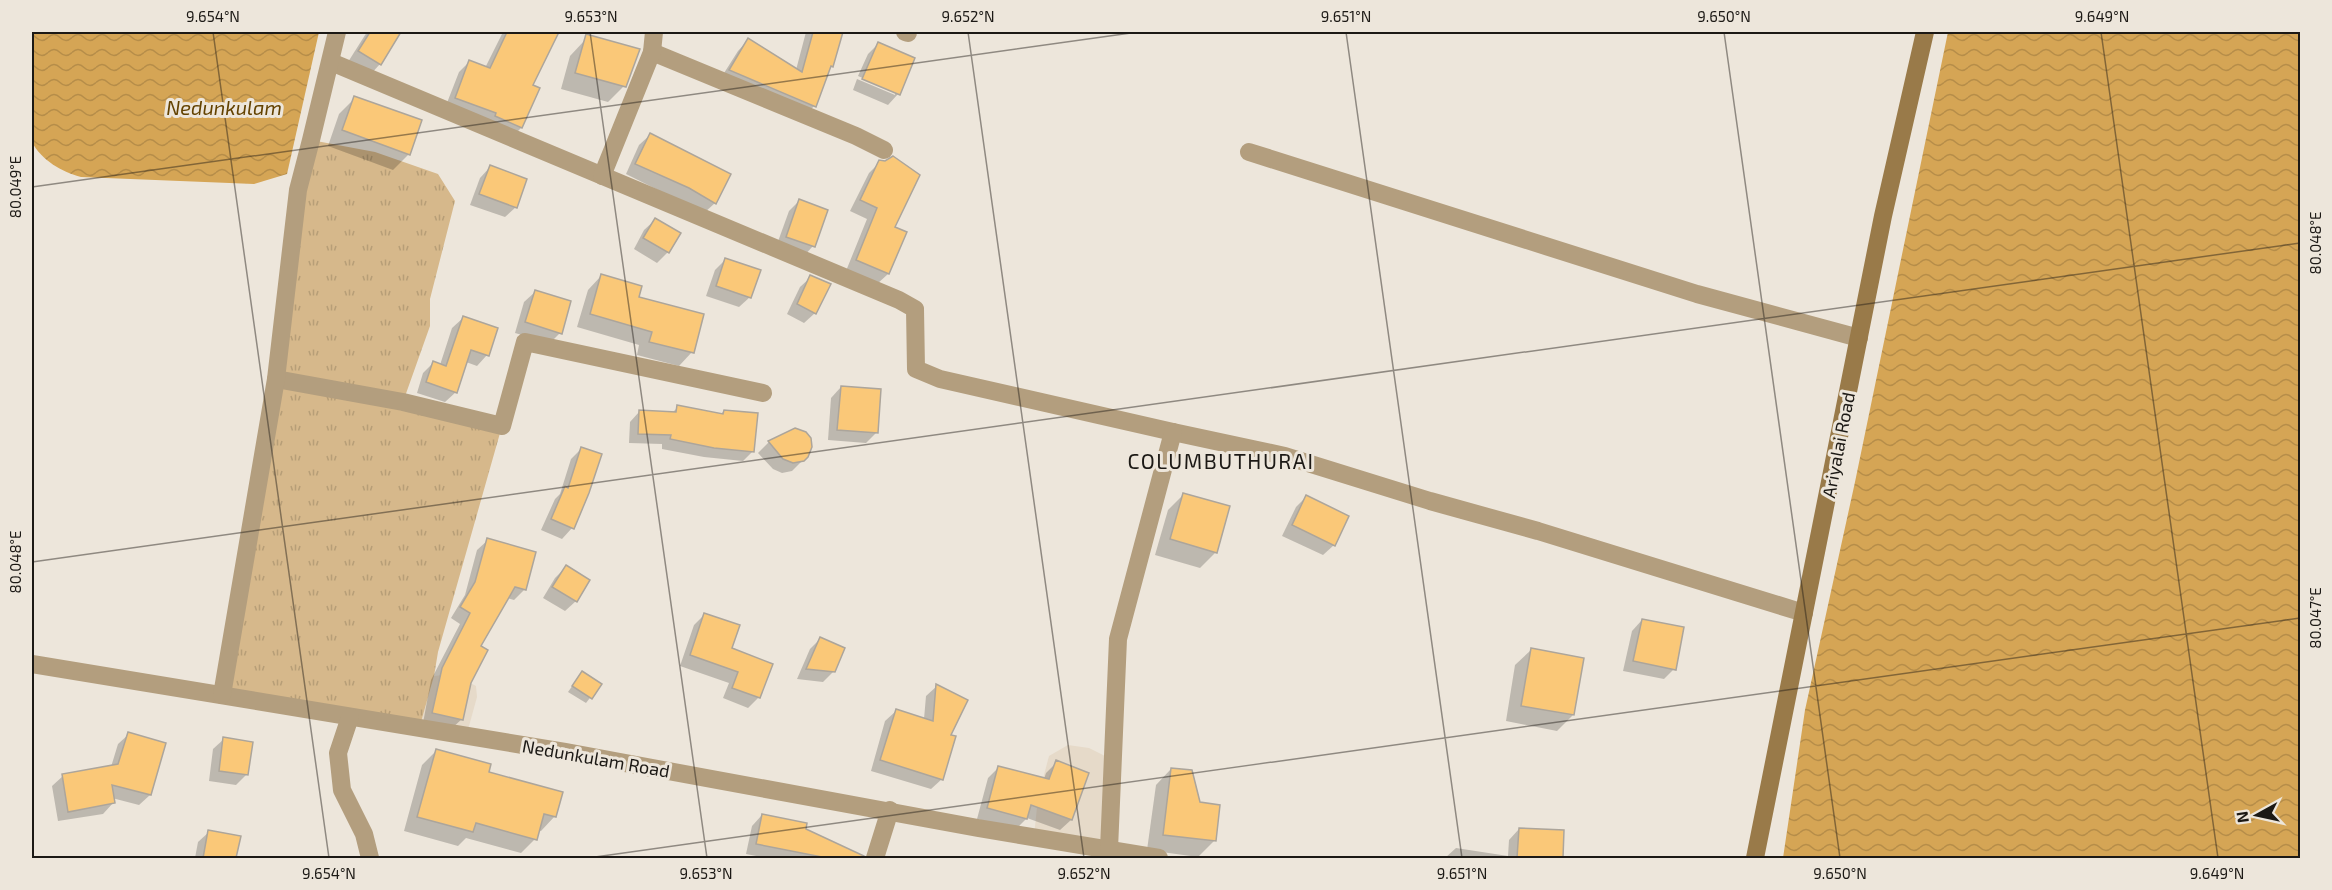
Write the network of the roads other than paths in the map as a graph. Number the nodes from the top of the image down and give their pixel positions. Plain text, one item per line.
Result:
1 (337, 32) edge
2 (654, 32) edge
3 (1925, 32) edge
4 (652, 52) junction
5 (331, 62) junction
6 (884, 150) dead end
7 (1250, 152) dead end
8 (602, 176) junction
9 (1859, 338) junction
10 (276, 379) junction
11 (763, 393) dead end
12 (1173, 432) junction
13 (1804, 613) junction
14 (32, 664) edge
15 (222, 695) junction
16 (350, 717) junction
17 (890, 810) junction
18 (1109, 849) junction
19 (369, 858) edge
20 (875, 858) edge
21 (1159, 858) edge
22 (1755, 858) edge

1 - 5 street
2 - 4 street
3 - 9 street, Ariyalai Road
4 - 6 street
4 - 8 street
5 - 8 street
5 - 10 street
7 - 9 street
8 - 12 street
9 - 13 street, Ariyalai Road
10 - 11 street
10 - 15 street
12 - 13 street
12 - 18 street
13 - 22 street, Ariyalai Road
14 - 15 street, Nedunkulam Road
15 - 16 street, Nedunkulam Road
16 - 17 street, Nedunkulam Road
16 - 19 street
17 - 18 street, Nedunkulam Road
17 - 20 street
18 - 21 street, Nedunkulam Road

